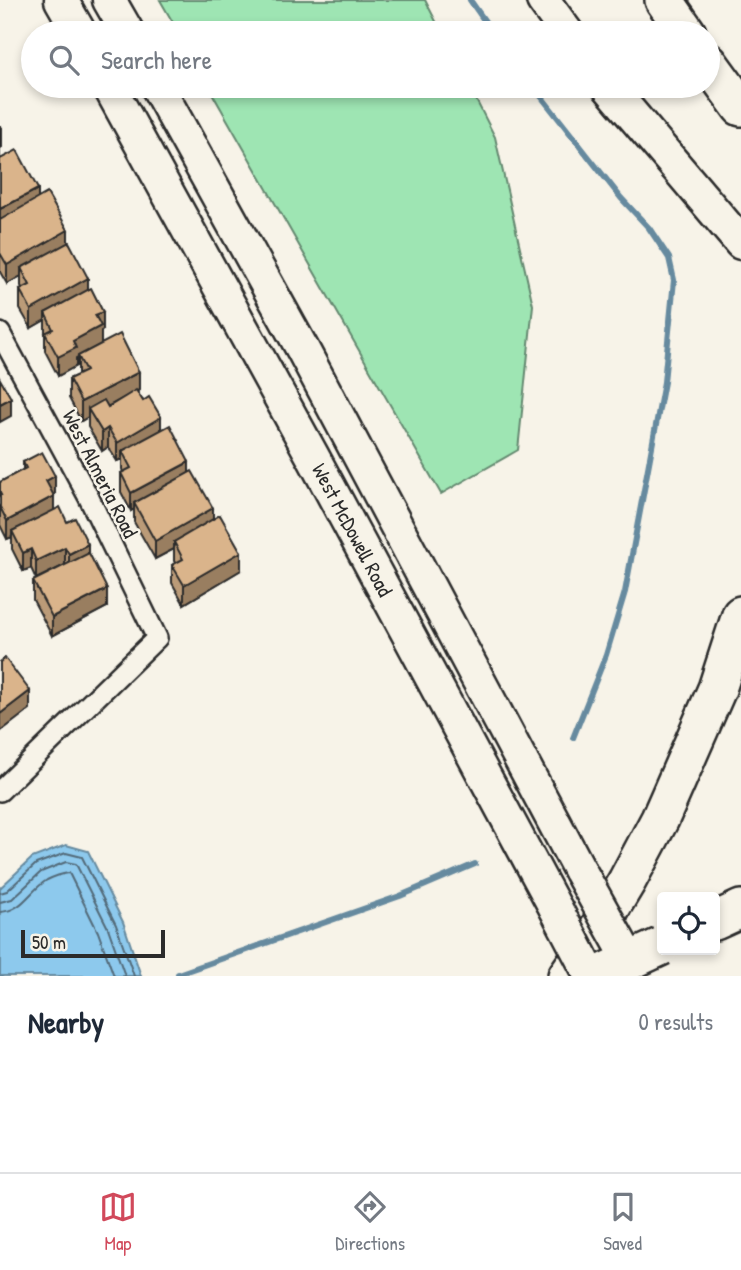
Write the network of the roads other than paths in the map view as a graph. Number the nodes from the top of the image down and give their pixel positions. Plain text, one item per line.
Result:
1 (61, 0) edge
2 (109, 0) edge
3 (543, 0) edge
4 (664, 0) edge
5 (73, 21) edge
6 (121, 21) edge
7 (558, 21) edge
8 (679, 21) edge
9 (720, 78) edge
10 (115, 98) edge
11 (164, 98) edge
12 (618, 98) edge
13 (741, 107) edge
14 (738, 239) edge
15 (0, 333) edge
16 (741, 615) edge
17 (0, 790) edge
18 (741, 909) edge
19 (720, 919) edge
20 (657, 948) edge
21 (632, 964) edge
22 (567, 976) edge
23 (591, 976) edge
24 (597, 976) edge

1 - 5 main road
2 - 6 main road
3 - 7 main road
4 - 8 highway
9 - 13 highway
10 - 23 main road, West McDowell Road, bridge
11 - 21 main road, West McDowell Road, bridge
12 - 14 main road
15 - 17 street, West Almeria Road
16 - 22 highway
18 - 19 highway
20 - 24 highway, bridge

